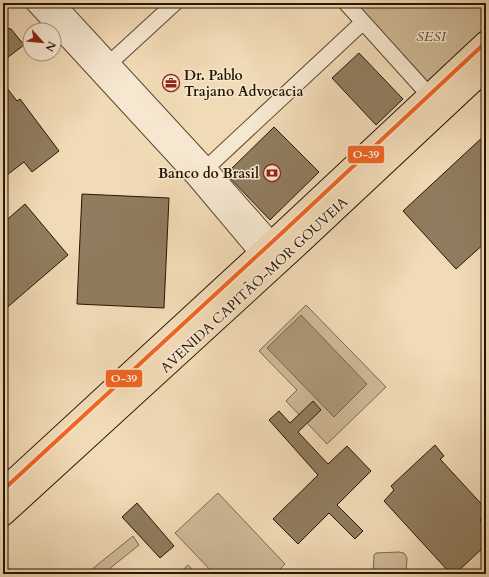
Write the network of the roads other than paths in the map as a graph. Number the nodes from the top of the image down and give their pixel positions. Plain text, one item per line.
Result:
1 (35, 3) edge
2 (55, 3) edge
3 (175, 3) edge
4 (346, 3) edge
5 (363, 22) junction
6 (486, 42) edge
7 (104, 68) junction
8 (486, 69) edge
9 (429, 95) junction
10 (201, 173) junction
11 (266, 248) junction
12 (225, 312) junction
13 (190, 317) junction
14 (85, 415) junction
15 (77, 448) junction
16 (3, 490) edge
17 (3, 515) edge

1 - 7 street
2 - 7 street
3 - 7 street
4 - 5 street
5 - 9 street
5 - 10 street
6 - 9 main road, AVENIDA CAPITÃO-MOR GOUVEIA
7 - 10 street
8 - 12 main road, AVENIDA CAPITÃO-MOR GOUVEIA
9 - 11 main road, AVENIDA CAPITÃO-MOR GOUVEIA
10 - 11 street
11 - 13 main road, AVENIDA CAPITÃO-MOR GOUVEIA
12 - 13 main road
12 - 15 main road, AVENIDA CAPITÃO-MOR GOUVEIA
13 - 14 main road, AVENIDA CAPITÃO-MOR GOUVEIA
14 - 15 main road
14 - 16 main road, AVENIDA CAPITÃO-MOR GOUVEIA
15 - 17 main road, AVENIDA CAPITÃO-MOR GOUVEIA

